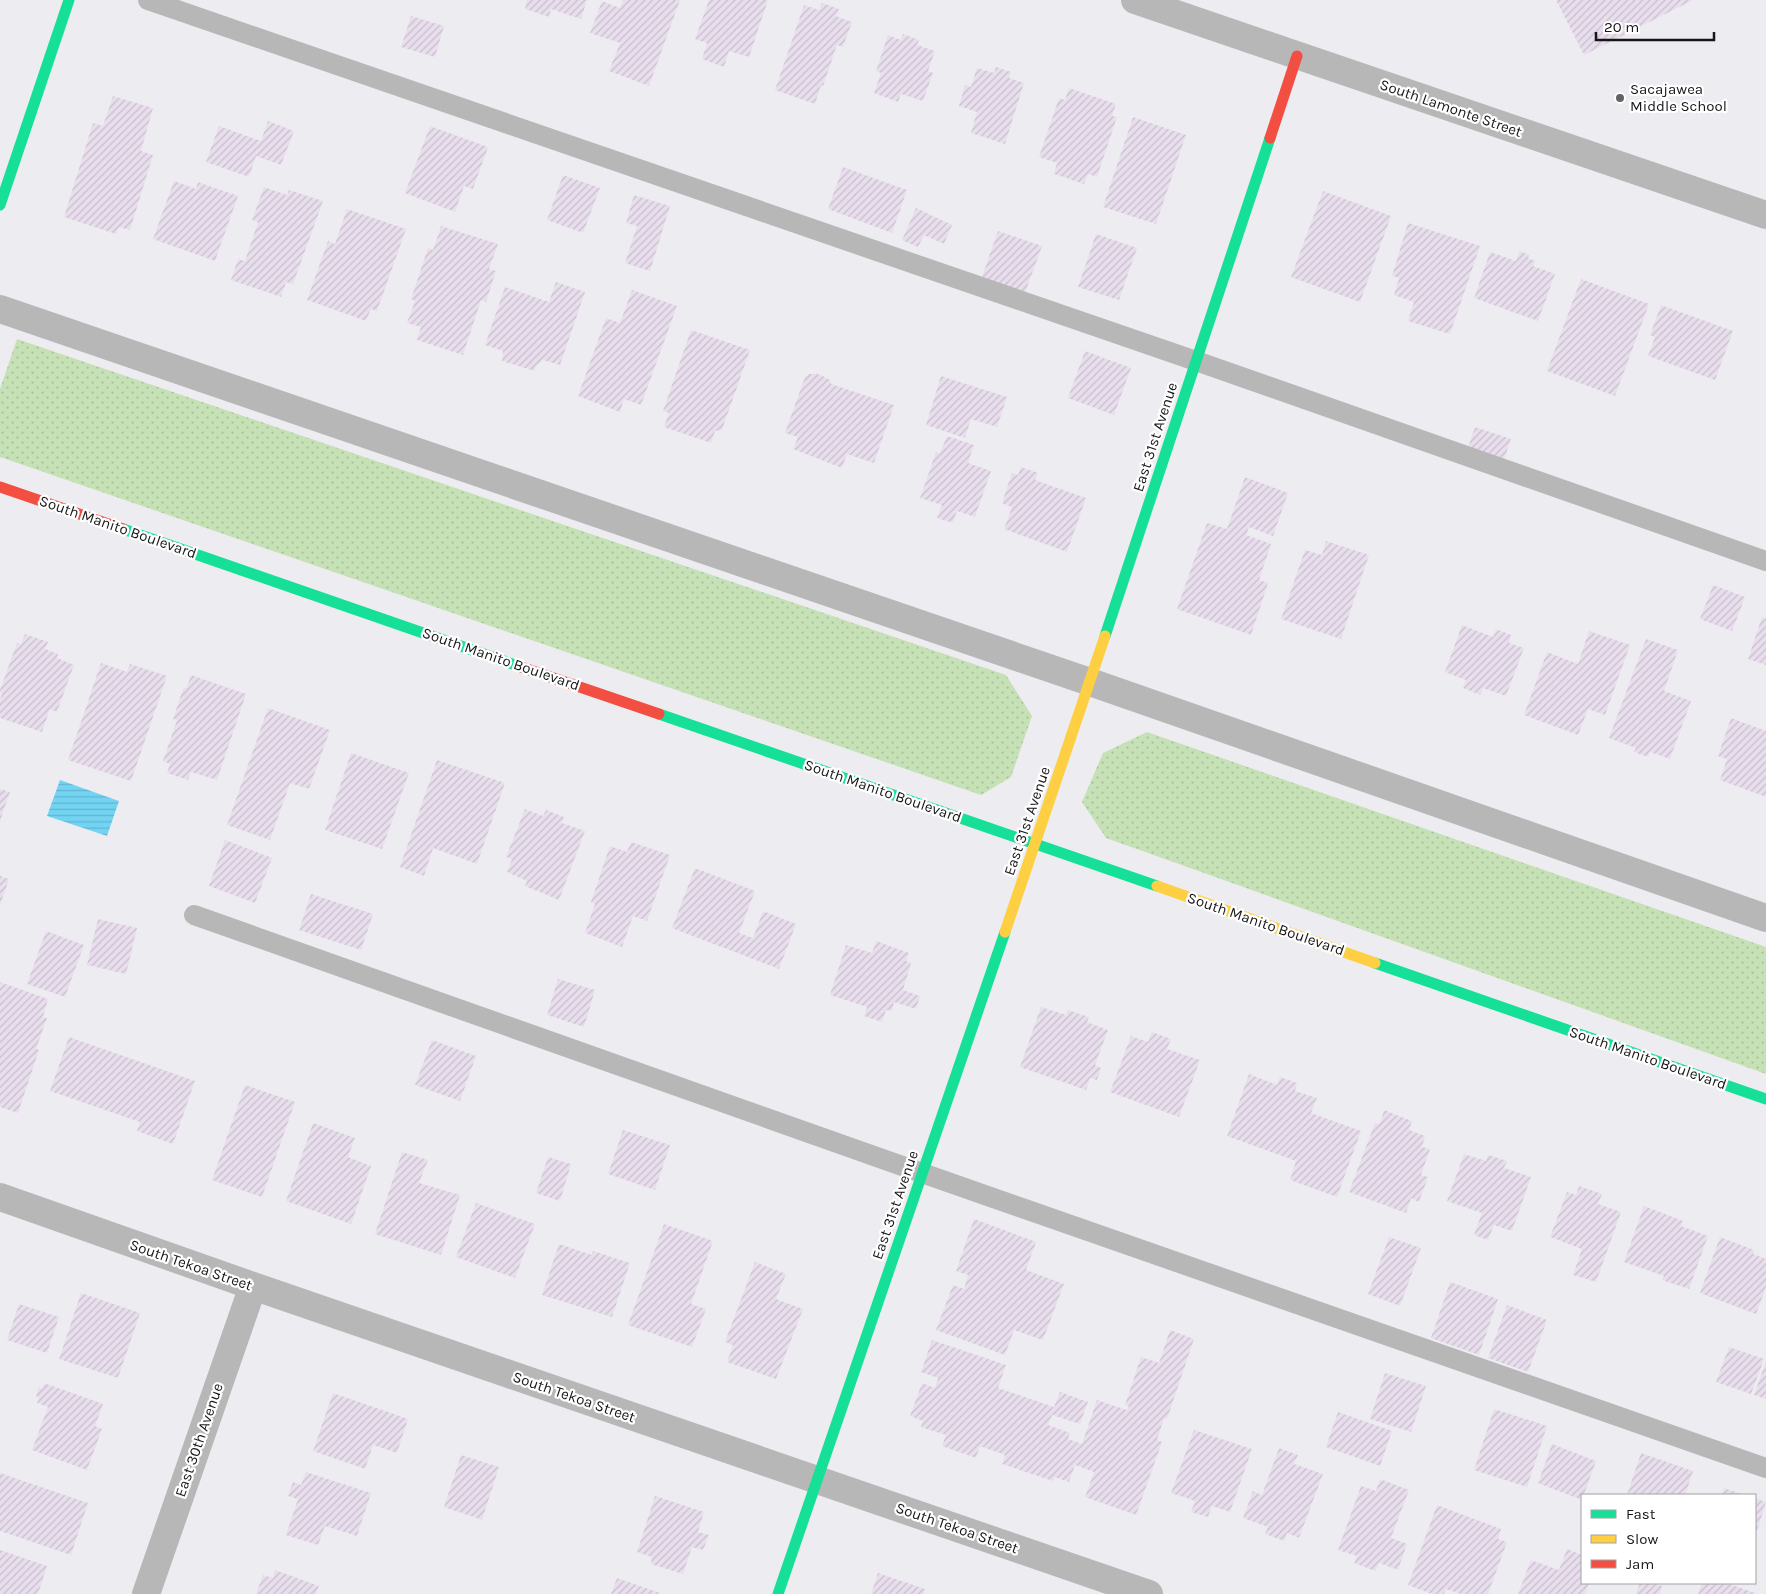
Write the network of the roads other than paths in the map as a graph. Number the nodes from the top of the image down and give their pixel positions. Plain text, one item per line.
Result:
1 (69, 0) edge
2 (148, 0) edge
3 (1135, 0) edge
4 (1297, 56) junction
5 (0, 206) edge
6 (1766, 215) edge
7 (0, 309) edge
8 (1196, 361) junction
9 (0, 486) edge
10 (1766, 561) edge
11 (1090, 682) junction
12 (1035, 844) junction
13 (194, 915) dead end
14 (1766, 918) edge
15 (1766, 1099) edge
16 (922, 1173) junction
17 (0, 1197) edge
18 (253, 1286) junction
19 (1766, 1468) edge
20 (817, 1480) junction
21 (146, 1594) edge
22 (778, 1594) edge
23 (1149, 1594) edge

1 - 5 street
2 - 8 lane
3 - 4 street, South Lamonte Street
4 - 6 street, South Lamonte Street
4 - 8 street, East 31st Avenue
7 - 11 street
8 - 10 lane
8 - 11 street, East 31st Avenue
9 - 12 street, South Manito Boulevard
11 - 12 street, East 31st Avenue
11 - 14 street
12 - 15 street, South Manito Boulevard
12 - 16 street, East 31st Avenue
13 - 16 lane
16 - 19 lane
16 - 20 street, East 31st Avenue
17 - 18 street, South Tekoa Street
18 - 20 street, South Tekoa Street
18 - 21 street, East 30th Avenue
20 - 22 street, East 31st Avenue
20 - 23 street, South Tekoa Street

